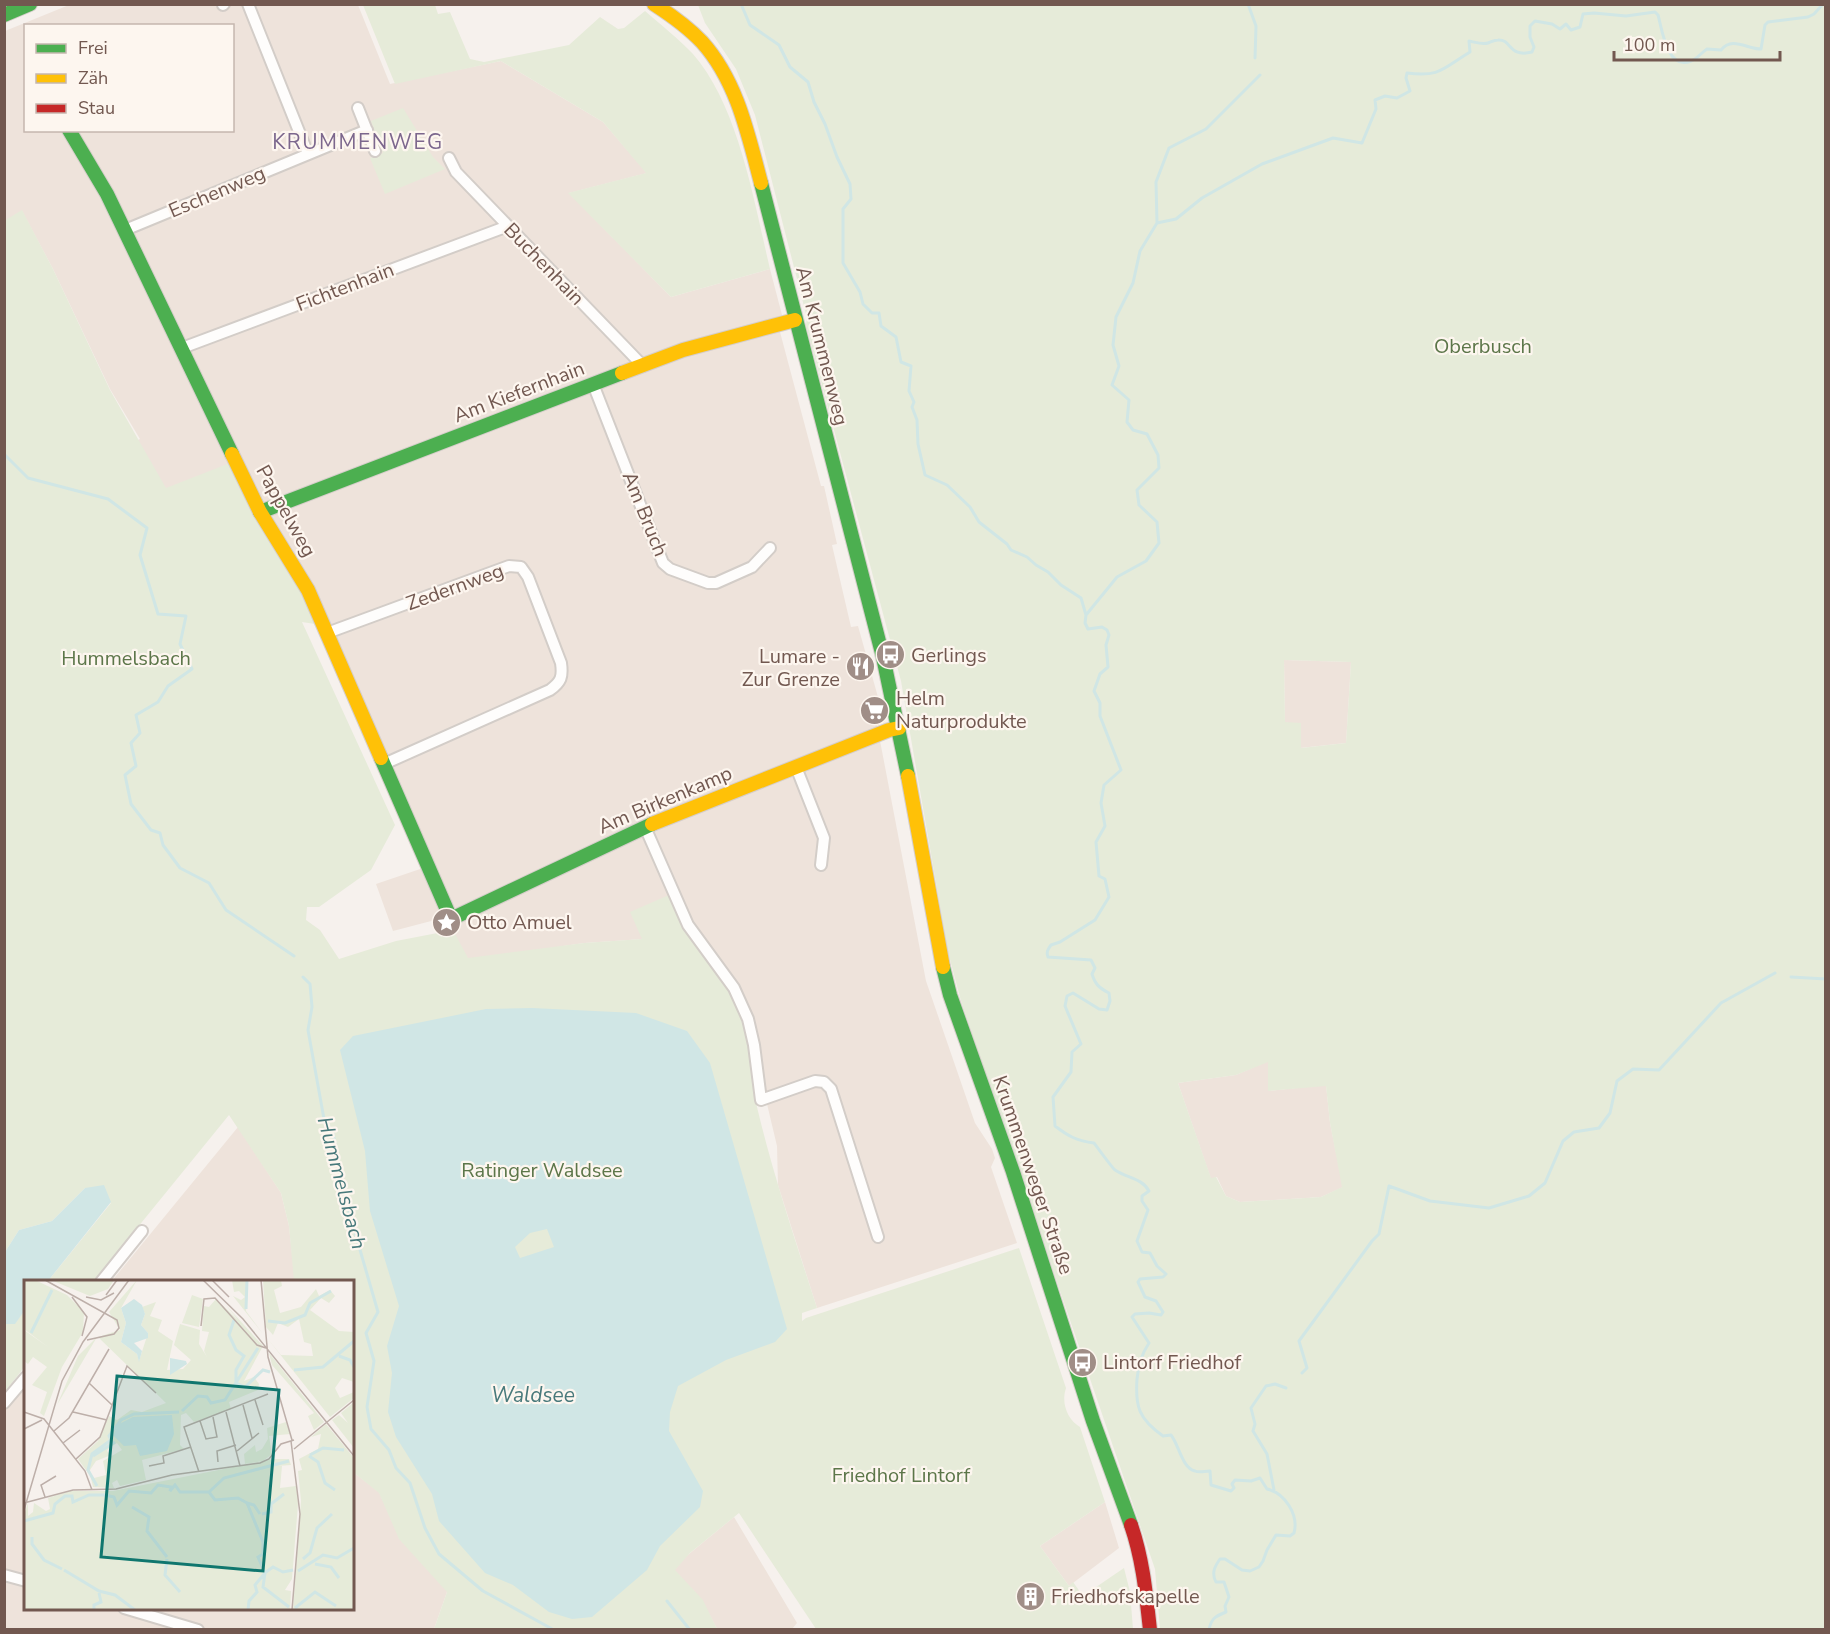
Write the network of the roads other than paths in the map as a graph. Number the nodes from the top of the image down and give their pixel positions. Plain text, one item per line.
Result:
1 (30, 4) edge
2 (248, 4) edge
3 (654, 4) edge
4 (4, 15) edge
5 (358, 108) dead end
6 (367, 130) junction
7 (70, 132) edge
8 (375, 151) dead end
9 (308, 153) junction
10 (449, 158) dead end
11 (508, 226) junction
12 (125, 230) junction
13 (795, 320) junction
14 (182, 348) junction
15 (643, 366) junction
16 (593, 384) junction
17 (260, 512) junction
18 (770, 548) dead end
19 (327, 633) junction
20 (900, 728) junction
21 (384, 764) junction
22 (796, 766) junction
23 (645, 827) junction
24 (821, 864) dead end
25 (451, 920) joint
26 (142, 1231) dead end
27 (878, 1236) dead end
28 (102, 1280) edge
29 (24, 1379) edge
30 (4, 1403) edge
31 (4, 1575) edge
32 (24, 1580) edge
33 (131, 1610) edge
34 (198, 1629) edge
35 (1150, 1629) edge

1 - 4 street
2 - 9 street
3 - 13 street, Am Krummenweg
5 - 6 street
6 - 8 street
6 - 9 street, Eschenweg
7 - 12 street, Pappelweg
9 - 12 street, Eschenweg
10 - 11 street, Buchenhain
11 - 14 street, Fichtenhain
11 - 15 street, Buchenhain
12 - 14 street, Pappelweg
13 - 15 street, Am Kiefernhain
13 - 20 street, Am Krummenweg
14 - 17 street, Pappelweg
15 - 16 street, Am Kiefernhain
16 - 17 street, Am Kiefernhain
16 - 18 street, Am Bruch
17 - 19 street, Pappelweg
19 - 21 street, Pappelweg
19 - 21 street, Zedernweg
20 - 22 street, Am Birkenkamp
20 - 35 street, Krummenweger Straße
21 - 25 street, Pappelweg
22 - 23 street, Am Birkenkamp
22 - 24 street
23 - 25 street, Am Birkenkamp
23 - 27 street
26 - 28 street
29 - 30 street
31 - 32 street
33 - 34 street

